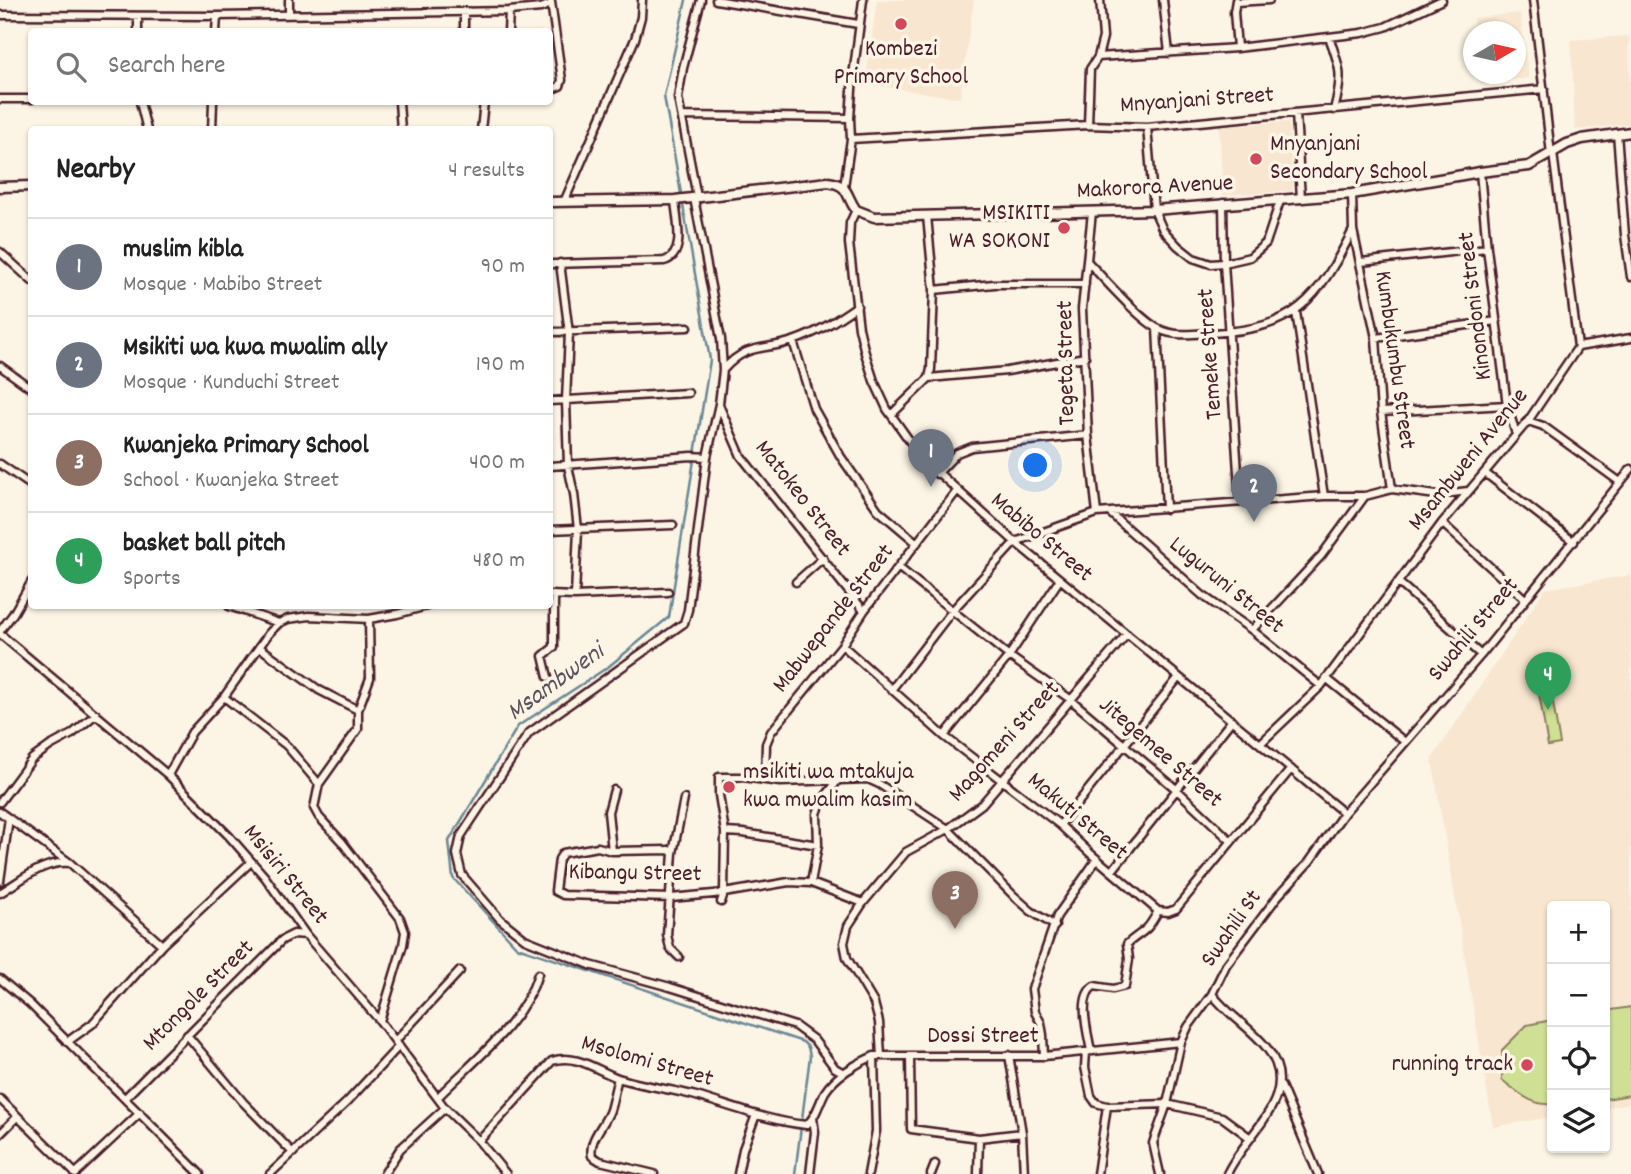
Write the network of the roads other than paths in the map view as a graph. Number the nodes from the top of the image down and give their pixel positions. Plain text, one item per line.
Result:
1 (289, 0) edge
2 (642, 0) edge
3 (701, 0) edge
4 (716, 0) edge
5 (863, 0) edge
6 (1100, 0) edge
7 (1163, 0) edge
8 (1269, 0) edge
9 (1442, 0) edge
10 (1533, 0) edge
11 (1236, 1) edge
12 (551, 2) edge
13 (509, 10) junction
14 (464, 11) junction
15 (289, 13) junction
16 (0, 15) edge
17 (138, 16) junction
18 (217, 16) junction
19 (858, 24) junction
20 (138, 28) edge
21 (216, 28) edge
22 (464, 28) edge
23 (508, 28) edge
24 (1329, 37) junction
25 (1237, 48) junction
26 (1169, 52) junction
27 (1098, 57) junction
28 (553, 89) edge
29 (1544, 89) junction
30 (0, 99) edge
31 (28, 99) edge
32 (141, 105) edge
33 (213, 105) edge
34 (399, 105) edge
35 (484, 105) edge
36 (1334, 110) junction
37 (1296, 113) junction
38 (682, 116) junction
39 (850, 118) junction
40 (1088, 125) junction
41 (146, 126) edge
42 (212, 126) edge
43 (401, 126) edge
44 (481, 126) edge
45 (1147, 127) junction
46 (1631, 132) edge
47 (1618, 133) junction
48 (852, 139) junction
49 (1552, 153) junction
50 (1480, 172) junction
51 (28, 186) edge
52 (0, 187) edge
53 (844, 187) junction
54 (1352, 194) junction
55 (687, 198) junction
56 (1301, 199) junction
57 (1280, 201) junction
58 (553, 202) edge
59 (564, 202) junction
60 (1223, 203) junction
61 (856, 210) junction
62 (1154, 210) junction
63 (1092, 212) junction
64 (927, 216) junction
65 (1353, 230) junction
66 (1487, 248) junction
67 (0, 252) edge
68 (1088, 262) junction
69 (1361, 262) junction
70 (559, 263) junction
71 (1224, 263) junction
72 (553, 264) edge
73 (28, 277) edge
74 (1631, 277) edge
75 (1085, 284) junction
76 (934, 290) junction
77 (857, 306) junction
78 (1296, 312) junction
79 (1496, 321) junction
80 (688, 327) dead end
81 (1157, 328) junction
82 (553, 332) edge
83 (569, 333) junction
84 (1229, 333) junction
85 (1376, 338) junction
86 (1631, 338) edge
87 (793, 341) junction
88 (1578, 347) junction
89 (1085, 357) junction
90 (0, 366) edge
91 (723, 370) junction
92 (929, 378) junction
93 (28, 386) edge
94 (688, 393) dead end
95 (553, 401) edge
96 (566, 401) junction
97 (719, 404) junction
98 (1507, 405) junction
99 (1381, 412) junction
100 (891, 415) junction
101 (1528, 421) junction
102 (1516, 434) junction
103 (1087, 435) junction
104 (700, 456) junction
105 (1, 465) edge
106 (553, 466) edge
107 (568, 466) junction
108 (1631, 469) edge
109 (1485, 473) junction
110 (937, 474) junction
111 (1620, 482) junction
112 (28, 483) edge
113 (1392, 489) junction
114 (957, 491) junction
115 (1468, 491) junction
116 (1324, 496) junction
117 (1365, 496) junction
118 (1240, 502) junction
119 (1166, 509) junction
120 (1097, 513) junction
121 (1110, 513) junction
122 (1442, 523) junction
123 (673, 525) dead end
124 (578, 529) junction
125 (553, 530) edge
126 (1015, 542) junction
127 (1573, 542) junction
128 (917, 543) junction
129 (823, 558) junction
130 (898, 567) junction
131 (1060, 579) junction
132 (796, 582) dead end
133 (1398, 582) junction
134 (28, 588) edge
135 (668, 592) dead end
136 (553, 595) edge
137 (575, 596) junction
138 (1525, 599) junction
139 (238, 609) edge
140 (310, 609) edge
141 (411, 609) edge
142 (553, 609) edge
143 (864, 611) junction
144 (953, 611) junction
145 (309, 616) junction
146 (369, 619) junction
147 (279, 623) junction
148 (1252, 630) junction
149 (0, 632) edge
150 (1127, 634) junction
151 (842, 645) junction
152 (259, 647) junction
153 (1481, 655) junction
154 (1009, 656) junction
155 (548, 677) dead end
156 (1179, 677) junction
157 (1326, 678) junction
158 (1321, 686) junction
159 (892, 689) junction
160 (224, 697) junction
161 (1070, 699) junction
162 (358, 710) junction
163 (96, 714) junction
164 (1232, 720) junction
165 (944, 736) junction
166 (1405, 742) junction
167 (1260, 744) junction
168 (1124, 746) junction
169 (1291, 769) junction
170 (168, 775) junction
171 (839, 779) junction
172 (1003, 779) junction
173 (765, 780) junction
174 (319, 784) junction
175 (1176, 789) junction
176 (614, 790) dead end
177 (684, 799) dead end
178 (0, 802) edge
179 (0, 812) edge
180 (1344, 813) junction
181 (9, 818) junction
182 (1060, 825) junction
183 (948, 829) junction
184 (725, 832) junction
185 (1230, 841) junction
186 (818, 845) junction
187 (612, 851) junction
188 (673, 853) junction
189 (1097, 859) junction
190 (251, 862) junction
191 (70, 863) junction
192 (1112, 871) junction
193 (0, 881) edge
194 (811, 883) junction
195 (0, 893) edge
196 (724, 893) junction
197 (671, 898) junction
198 (721, 902) dead end
199 (863, 903) junction
200 (1158, 911) junction
201 (1055, 926) junction
202 (306, 935) junction
203 (162, 945) junction
204 (679, 957) dead end
205 (460, 971) dead end
206 (538, 974) dead end
207 (0, 979) edge
208 (1212, 993) junction
209 (380, 1021) junction
210 (92, 1024) junction
211 (187, 1035) junction
212 (67, 1042) junction
213 (1181, 1042) junction
214 (397, 1044) junction
215 (75, 1050) junction
216 (1088, 1051) junction
217 (1009, 1055) junction
218 (877, 1056) junction
219 (1044, 1056) junction
220 (910, 1057) junction
221 (844, 1073) junction
222 (618, 1078) junction
223 (1281, 1086) junction
224 (126, 1097) junction
225 (438, 1097) junction
226 (0, 1099) edge
227 (1167, 1104) junction
228 (1107, 1106) junction
229 (445, 1108) junction
230 (140, 1114) junction
231 (756, 1115) junction
232 (17, 1117) junction
233 (813, 1118) junction
234 (1022, 1133) junction
235 (0, 1134) edge
236 (1249, 1137) junction
237 (979, 1139) junction
238 (479, 1141) junction
239 (293, 1153) junction
240 (935, 1164) dead end
241 (388, 1167) junction
242 (75, 1174) edge
243 (200, 1174) edge
244 (270, 1174) edge
245 (384, 1174) edge
246 (395, 1174) edge
247 (506, 1174) edge
248 (654, 1174) edge
249 (738, 1174) edge
250 (810, 1174) edge
251 (868, 1174) edge
252 (931, 1174) edge
253 (978, 1174) edge
254 (1024, 1174) edge
255 (1097, 1174) edge
256 (1160, 1174) edge
257 (1227, 1174) edge
258 (1318, 1174) edge

1 - 15 street
2 - 59 street
3 - 38 street
4 - 19 street
5 - 19 street
6 - 27 street
7 - 26 street
8 - 11 street
9 - 24 street
10 - 29 street
11 - 25 street
12 - 13 street
12 - 28 street
13 - 14 street
13 - 23 street
14 - 15 street
14 - 22 street
15 - 18 street
16 - 17 street
17 - 18 street
17 - 20 street
18 - 21 street
19 - 39 street
24 - 25 street
24 - 36 street
25 - 26 street
26 - 27 street
27 - 40 street
29 - 36 street, Mnyanjani Street
29 - 49 street
30 - 31 street
32 - 41 street
33 - 42 street
34 - 43 street
35 - 44 street
36 - 37 street, Mnyanjani Street
37 - 45 street, Mnyanjani Street
37 - 56 street
38 - 39 street
38 - 55 street
39 - 48 street
40 - 45 street, Mnyanjani Street
40 - 48 street, Mnyanjani Street
45 - 62 street
46 - 47 street, Makorora Avenue
47 - 49 street, Makorora Avenue
47 - 74 street
48 - 53 street
49 - 50 street, Makorora Avenue
49 - 88 street
50 - 54 street, Makorora Avenue
50 - 66 street, Kinondoni Street
51 - 52 street
53 - 55 street
53 - 61 street
54 - 56 street, Makorora Avenue
54 - 65 street, Kumbukumbu Street
55 - 59 street
55 - 70 street
55 - 91 street
56 - 57 street, Makorora Avenue
57 - 60 street, Makorora Avenue
57 - 71 street
58 - 59 street
60 - 62 street, Makorora Avenue
60 - 71 street, Temeke Street
61 - 64 street, Makorora Avenue
61 - 77 street, Mabibo Street
62 - 63 street, Makorora Avenue
62 - 71 street
63 - 64 street, Makorora Avenue
63 - 68 street, Tegeta Street
64 - 76 street
65 - 69 street, Kumbukumbu Street
65 - 78 street
66 - 69 street
66 - 79 street, Kinondoni Street
67 - 73 street
68 - 75 street, Tegeta Street
68 - 81 street
69 - 85 street, Kumbukumbu Street
70 - 72 street
70 - 83 street
71 - 84 street, Temeke Street
75 - 76 street
75 - 89 street, Tegeta Street
76 - 92 street
77 - 87 street
77 - 100 street, Mabibo Street
78 - 84 street
78 - 116 street
79 - 85 street
79 - 98 street, Kinondoni Street
80 - 83 street
81 - 84 street
81 - 119 street
82 - 83 street
83 - 96 street
84 - 118 street, Temeke Street
85 - 99 street, Kumbukumbu Street
86 - 88 street
87 - 91 street
87 - 128 street
88 - 101 street, Msambweni Avenue
89 - 92 street
89 - 103 street, Tegeta Street
90 - 93 street
91 - 97 street
92 - 100 street
94 - 96 street
95 - 96 street
96 - 107 street
97 - 104 street
97 - 129 street, Matokeo Street
98 - 99 street
98 - 102 street, Kinondoni Street
99 - 113 street, Kumbukumbu Street
100 - 110 street, Mabibo Street
101 - 102 street, Msambweni Avenue
101 - 111 street
102 - 109 street, Msambweni Avenue
103 - 110 street
103 - 120 street, Tegeta Street
104 - 107 street
104 - 221 street
105 - 112 street
106 - 107 street
107 - 124 street
108 - 111 street, Swahili Street
109 - 115 street, Msambweni Avenue
109 - 127 street
110 - 114 street, Mabibo Street
111 - 127 street, Swahili Street
113 - 115 street
113 - 117 street
114 - 126 street, Mabibo Street
114 - 128 street, Mabwepande Street
115 - 122 street, Msambweni Avenue
116 - 117 street
116 - 118 street
117 - 148 street
118 - 119 street
119 - 121 street
120 - 121 street
120 - 126 street
121 - 148 street, Luguruni Street
122 - 133 street, Msambweni Avenue
122 - 138 street
123 - 124 street
124 - 125 street
124 - 137 street
126 - 131 street, Mabibo Street
126 - 144 street
127 - 138 street, Swahili Street
128 - 130 street, Mabwepande Street
129 - 132 street
129 - 143 street, Matokeo Street
130 - 143 street, Mabwepande Street
130 - 144 street, Jitegemee Street
131 - 150 street, Mabibo Street
131 - 154 street
133 - 153 street
133 - 157 street, Msambweni Avenue
134 - 149 street
135 - 137 street
136 - 137 street
138 - 153 street, Swahili Street
139 - 147 street
140 - 145 street
141 - 146 street
142 - 155 street
143 - 151 street, Mabwepande Street
144 - 154 street, Jitegemee Street
144 - 159 street
145 - 146 street
145 - 147 street
146 - 162 street
147 - 152 street
148 - 158 street, Luguruni Street
149 - 163 street, Msisiri Street
150 - 156 street, Mabibo Street
150 - 161 street, Magomeni Street
151 - 159 street, Makuti Street
151 - 173 street, Mabwepande Street
152 - 160 street
152 - 162 street
153 - 166 street, Swahili Street
154 - 161 street, Jitegemee Street
154 - 165 street
156 - 164 street, Mabibo Street
156 - 168 street
157 - 158 street, Msambweni Avenue
157 - 166 street
158 - 167 street, Msambweni Avenue
159 - 165 street, Makuti Street
160 - 170 street
160 - 174 street
161 - 168 street, Jitegemee Street
161 - 172 street, Magomeni Street
162 - 174 street
163 - 170 street, Msisiri Street
163 - 178 street
164 - 167 street, Mabibo Street
164 - 175 street
165 - 172 street, Makuti Street
166 - 180 street, Swahili Street
167 - 169 street, Mabibo Street
168 - 175 street, Jitegemee Street
168 - 182 street
169 - 180 street, Mabibo Street
169 - 185 street
170 - 190 street, Msisiri Street
171 - 173 street
171 - 183 street
171 - 186 street
172 - 182 street, Makuti Street
172 - 183 street, Magomeni Street
173 - 184 street
174 - 209 street
175 - 185 street, Jitegemee Street
175 - 192 street
176 - 187 street
177 - 188 street
179 - 181 street
180 - 208 street, Swahili St
181 - 191 street
181 - 193 street
182 - 189 street, Makuti Street
183 - 199 street, Magomeni Street
183 - 201 street
184 - 186 street
184 - 196 street
185 - 200 street
186 - 194 street
187 - 188 street, Kibangu Street
187 - 197 street, Kibangu Street
188 - 197 street
189 - 192 street, Makuti Street
189 - 201 street
190 - 202 street, Msisiri Street
190 - 203 street
191 - 195 street
191 - 203 street
192 - 200 street, Makuti Street
194 - 196 street, Kibangu Street
194 - 199 street, Kibangu Street
196 - 197 street, Kibangu Street
196 - 198 street
197 - 204 street
199 - 218 street, Magomeni Street
200 - 216 street
201 - 219 street
202 - 209 street, Msisiri Street
202 - 211 street, Mtongole Street
203 - 210 street
205 - 214 street
206 - 225 street
207 - 212 street
208 - 213 street
208 - 223 street, Swahili St
209 - 214 street, Msisiri Street
210 - 212 street
210 - 215 street
211 - 224 street, Mtongole Street
211 - 239 street
212 - 215 street
213 - 216 street, Dossi Street
213 - 227 street
214 - 225 street, Msisiri Street
214 - 239 street
215 - 224 street
216 - 219 street, Dossi Street
216 - 228 street
217 - 219 street, Dossi Street
217 - 220 street, Dossi Street
217 - 234 street
218 - 220 street, Dossi Street
218 - 221 street
218 - 251 street
220 - 237 street
221 - 233 street
222 - 231 street, Msolomi Street
222 - 238 street, Msolomi Street
222 - 248 street
223 - 236 street
223 - 258 street, Swahili St
224 - 230 street
225 - 229 street, Msisiri Street
226 - 232 street
227 - 228 street
227 - 236 street
227 - 256 street
228 - 255 street
229 - 238 street, Msisiri Street
229 - 241 street
230 - 242 street
230 - 243 street
231 - 233 street, Msolomi Street
231 - 249 street
232 - 235 street
232 - 242 street
233 - 250 street
234 - 237 street
234 - 254 street
236 - 257 street
237 - 253 street
238 - 247 street, Msisiri Street
239 - 244 street
240 - 252 street
241 - 245 street
241 - 246 street

